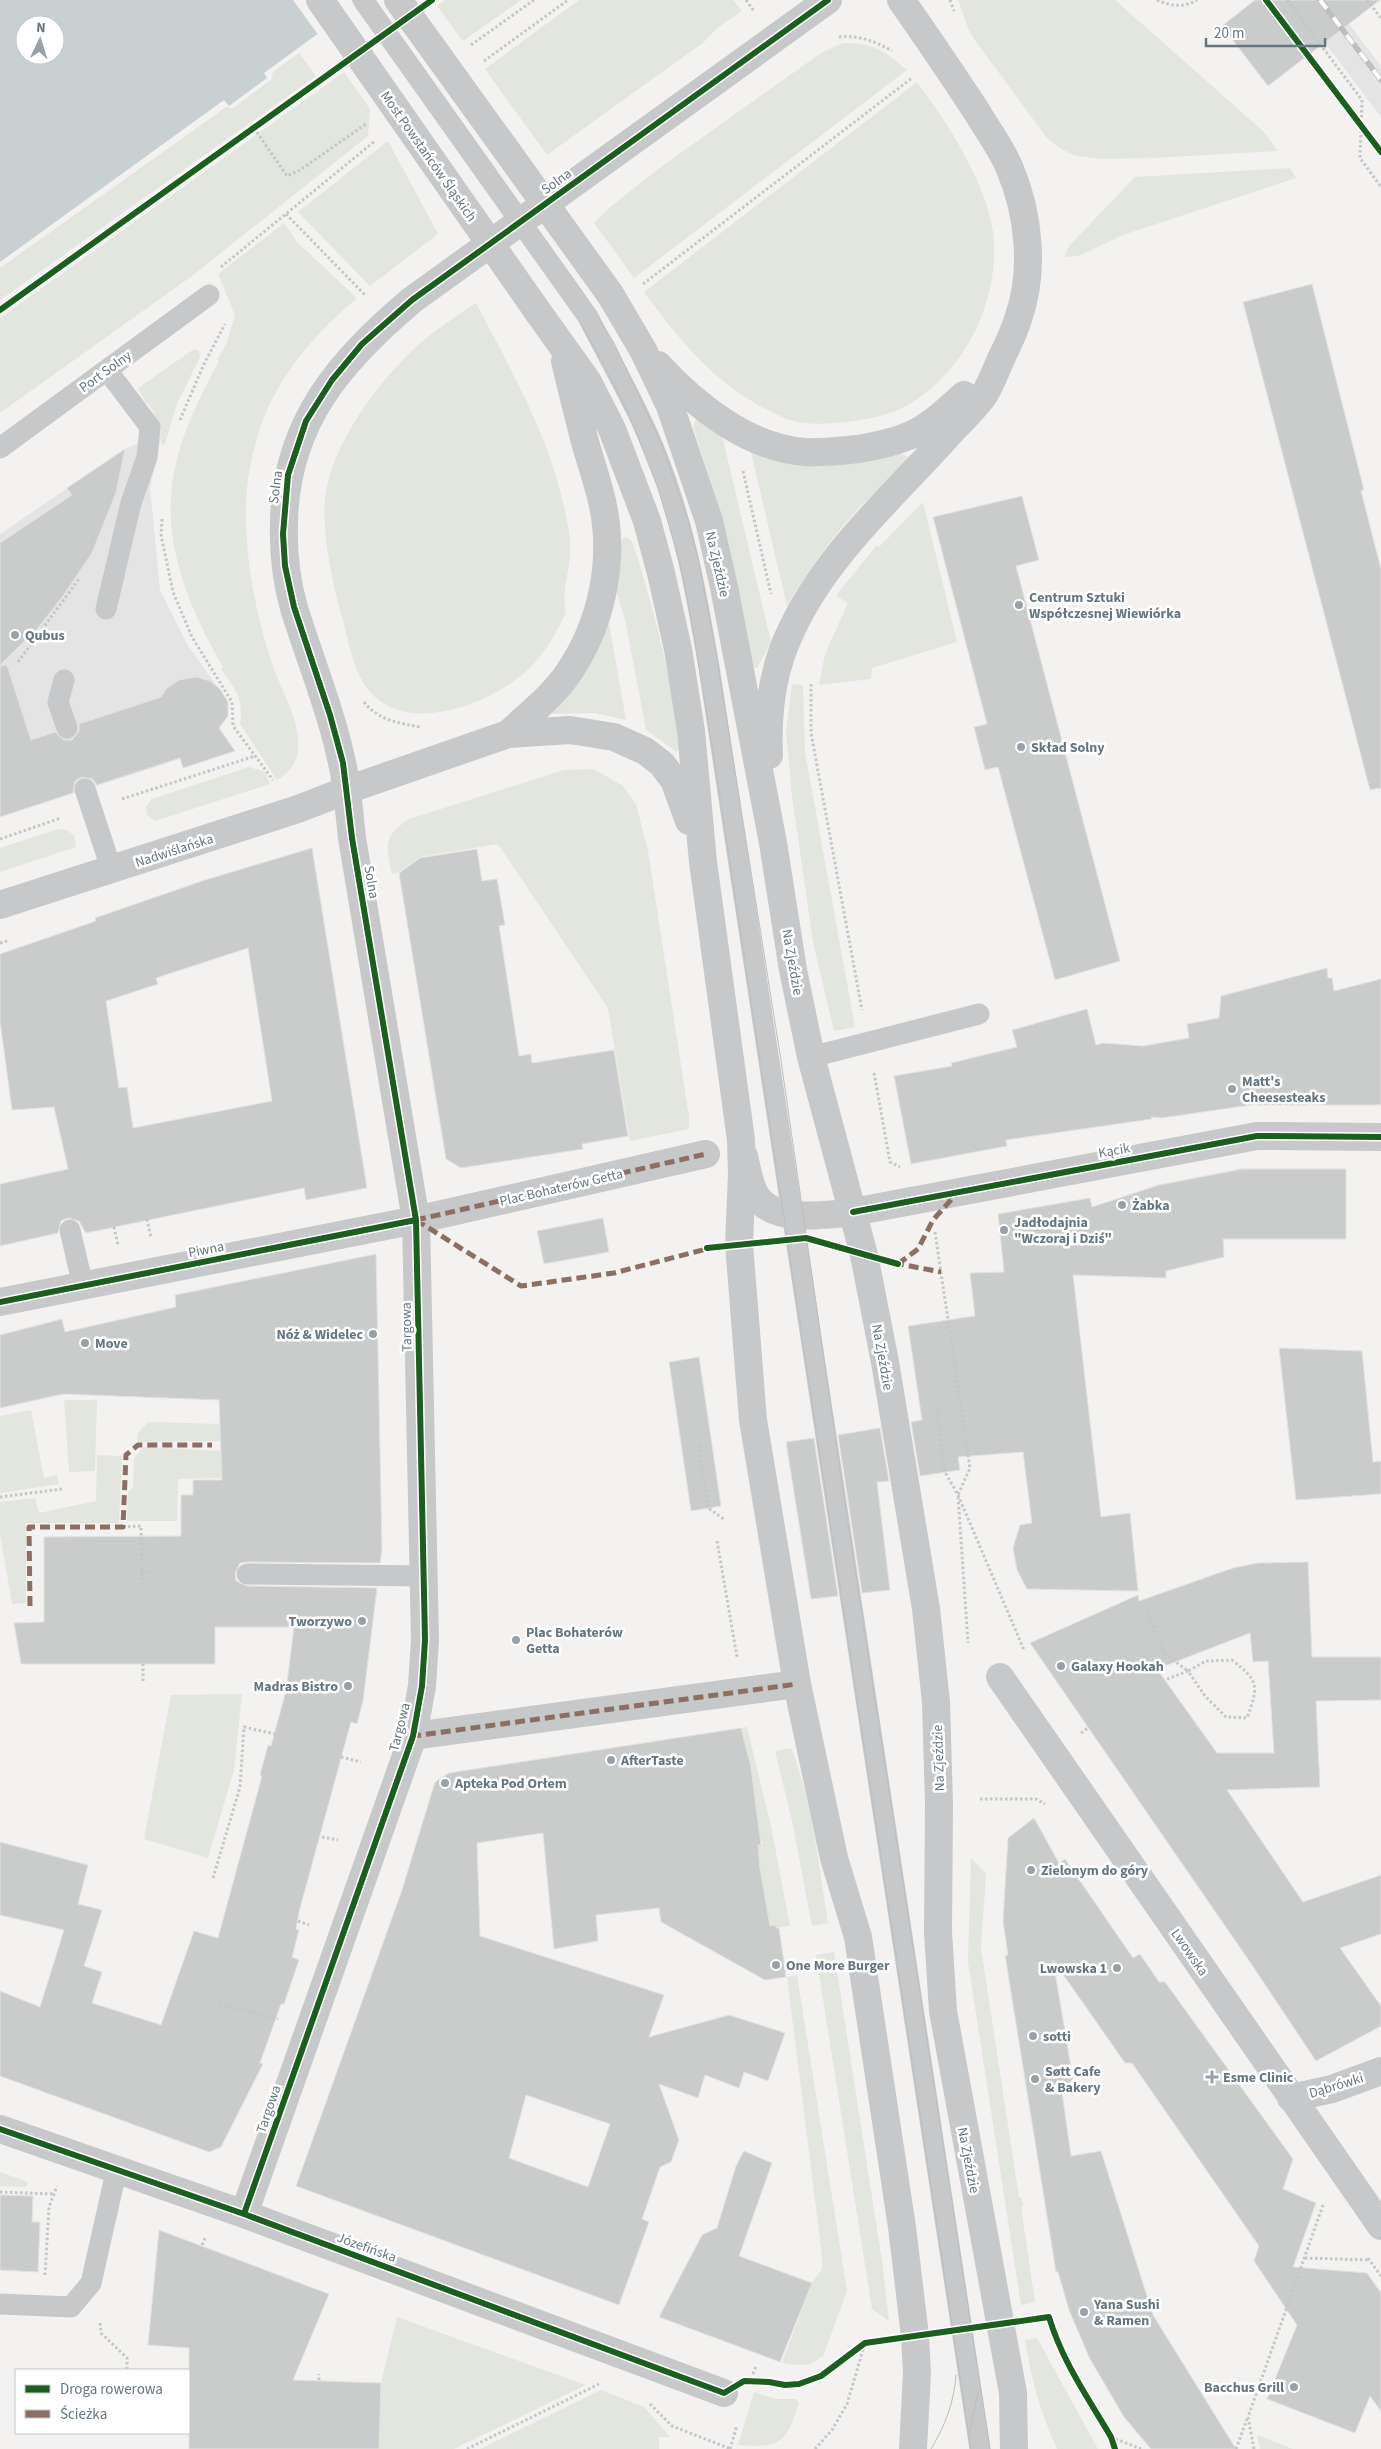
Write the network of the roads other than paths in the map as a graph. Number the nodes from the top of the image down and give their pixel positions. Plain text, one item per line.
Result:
1 (320, 0) edge
2 (363, 0) edge
3 (398, 0) edge
4 (828, 0) edge
5 (900, 0) edge
6 (209, 295) road end
7 (1010, 338) junction
8 (561, 345) junction
9 (643, 350) junction
10 (107, 370) junction
11 (0, 448) edge
12 (106, 609) dead end
13 (64, 680) dead end
14 (67, 728) dead end
15 (508, 734) junction
16 (347, 790) junction
17 (89, 799) road end
18 (772, 843) junction
19 (703, 862) junction
20 (112, 870) junction
21 (0, 906) edge
22 (979, 1014) dead end
23 (811, 1057) junction
24 (1381, 1137) edge
25 (741, 1140) junction
26 (706, 1154) dead end
27 (853, 1212) junction
28 (793, 1213) junction
29 (416, 1220) junction
30 (70, 1230) dead end
31 (84, 1286) junction
32 (0, 1302) edge
33 (247, 1574) dead end
34 (424, 1576) junction
35 (1000, 1677) dead end
36 (797, 1684) junction
37 (412, 1736) junction
38 (1381, 2070) edge
39 (1291, 2098) junction
40 (0, 2129) edge
41 (117, 2168) junction
42 (244, 2214) junction
43 (1381, 2226) edge
44 (0, 2304) edge
45 (724, 2393) road end
46 (913, 2449) edge
47 (980, 2449) edge
48 (1014, 2449) edge

1 - 8 street, Most Powstańców Śląskich, bridge
2 - 28 lane, bridge
3 - 9 street, Na Zjeździe, bridge
4 - 16 street, Solna
5 - 7 street
6 - 10 lane, Port Solny
7 - 9 street
7 - 18 street
8 - 15 street
8 - 19 street
9 - 18 street, Na Zjeździe
10 - 11 lane, Port Solny
10 - 12 lane
13 - 14 lane
15 - 16 street, Nadwiślańska
15 - 19 street
16 - 20 street, Nadwiślańska
16 - 29 street, Solna
17 - 20 lane
18 - 23 street, Na Zjeździe
19 - 25 street
20 - 21 street, Nadwiślańska
22 - 23 lane
23 - 27 street, Na Zjeździe
24 - 27 street, Kącik
25 - 28 street, Kącik
25 - 36 street
26 - 29 street, Plac Bohaterów Getta
27 - 28 street, Kącik
27 - 48 street, Na Zjeździe
28 - 47 lane
29 - 31 street, Piwna
29 - 34 street, Targowa
30 - 31 lane
31 - 32 street, Piwna
33 - 34 lane
34 - 37 street, Targowa
35 - 39 street, Lwowska
36 - 37 street
36 - 46 street
37 - 42 street, Targowa
38 - 39 street, Dąbrówki
39 - 43 street, Lwowska
40 - 41 street, Józefińska
41 - 42 street, Józefińska
41 - 44 lane
42 - 45 street, Józefińska

